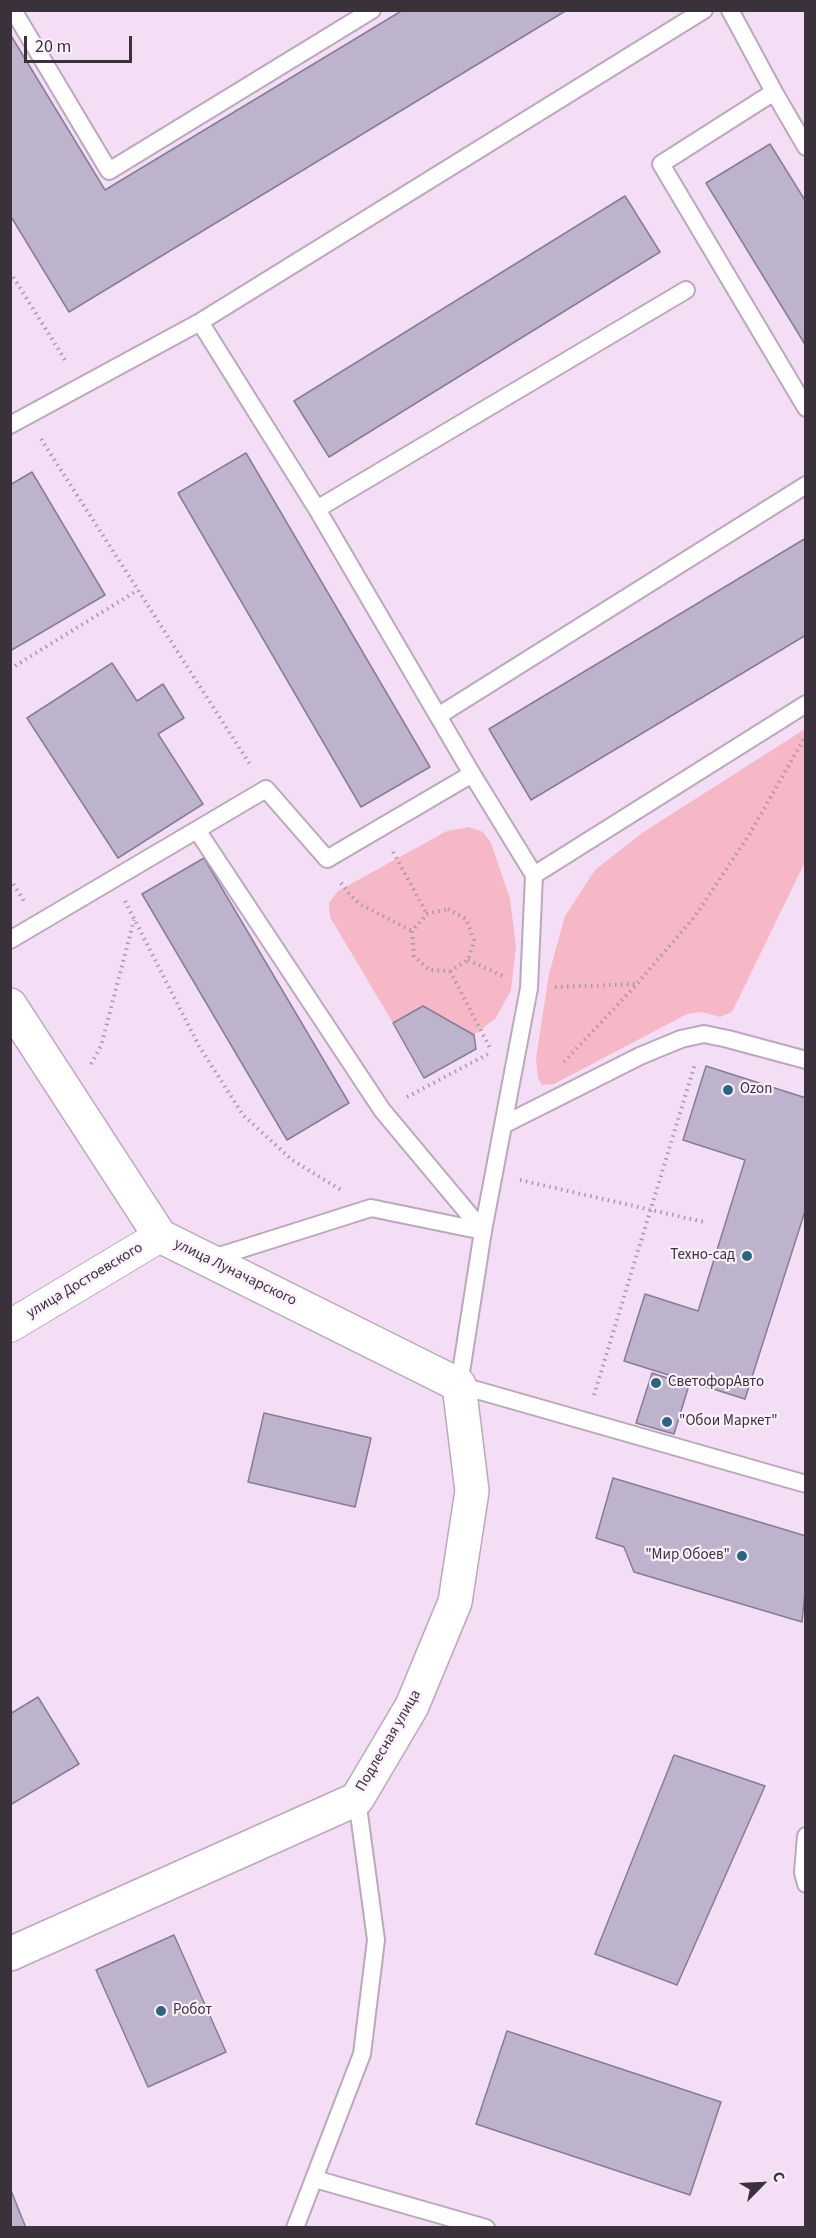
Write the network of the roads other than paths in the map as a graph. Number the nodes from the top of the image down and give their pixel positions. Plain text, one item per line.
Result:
1 (13, 10) edge
2 (372, 10) edge
3 (704, 10) edge
4 (730, 10) edge
5 (774, 92) junction
6 (806, 147) edge
7 (686, 290) dead end
8 (200, 322) junction
9 (806, 408) edge
10 (10, 425) edge
11 (806, 485) edge
12 (317, 509) junction
13 (806, 704) edge
14 (438, 716) junction
15 (472, 774) junction
16 (197, 830) junction
17 (534, 875) junction
18 (10, 940) edge
19 (10, 1005) edge
20 (806, 1060) edge
21 (505, 1124) junction
22 (483, 1231) junction
23 (160, 1236) junction
24 (208, 1260) junction
25 (10, 1326) edge
26 (459, 1385) junction
27 (806, 1484) edge
28 (357, 1799) junction
29 (806, 1836) edge
30 (806, 1884) edge
31 (10, 1954) edge
32 (315, 2179) junction
33 (295, 2228) edge
34 (486, 2228) edge

1 - 2 lane
3 - 8 lane
4 - 5 lane
5 - 6 lane
5 - 9 lane
7 - 12 lane
8 - 10 lane
8 - 12 lane
11 - 14 lane
12 - 14 lane
13 - 17 lane
14 - 15 lane
15 - 16 lane
15 - 17 lane
16 - 18 lane
16 - 22 lane
17 - 21 lane
19 - 23 street, улица Луначарского
20 - 21 lane
21 - 22 lane
22 - 24 lane
22 - 26 lane
23 - 24 street, улица Луначарского
23 - 25 street, улица Достоевского
24 - 26 street, улица Луначарского
26 - 27 lane
26 - 28 street, Подлесная улица
28 - 31 street, Подлесная улица
28 - 32 lane
29 - 30 lane
32 - 33 lane
32 - 34 lane

